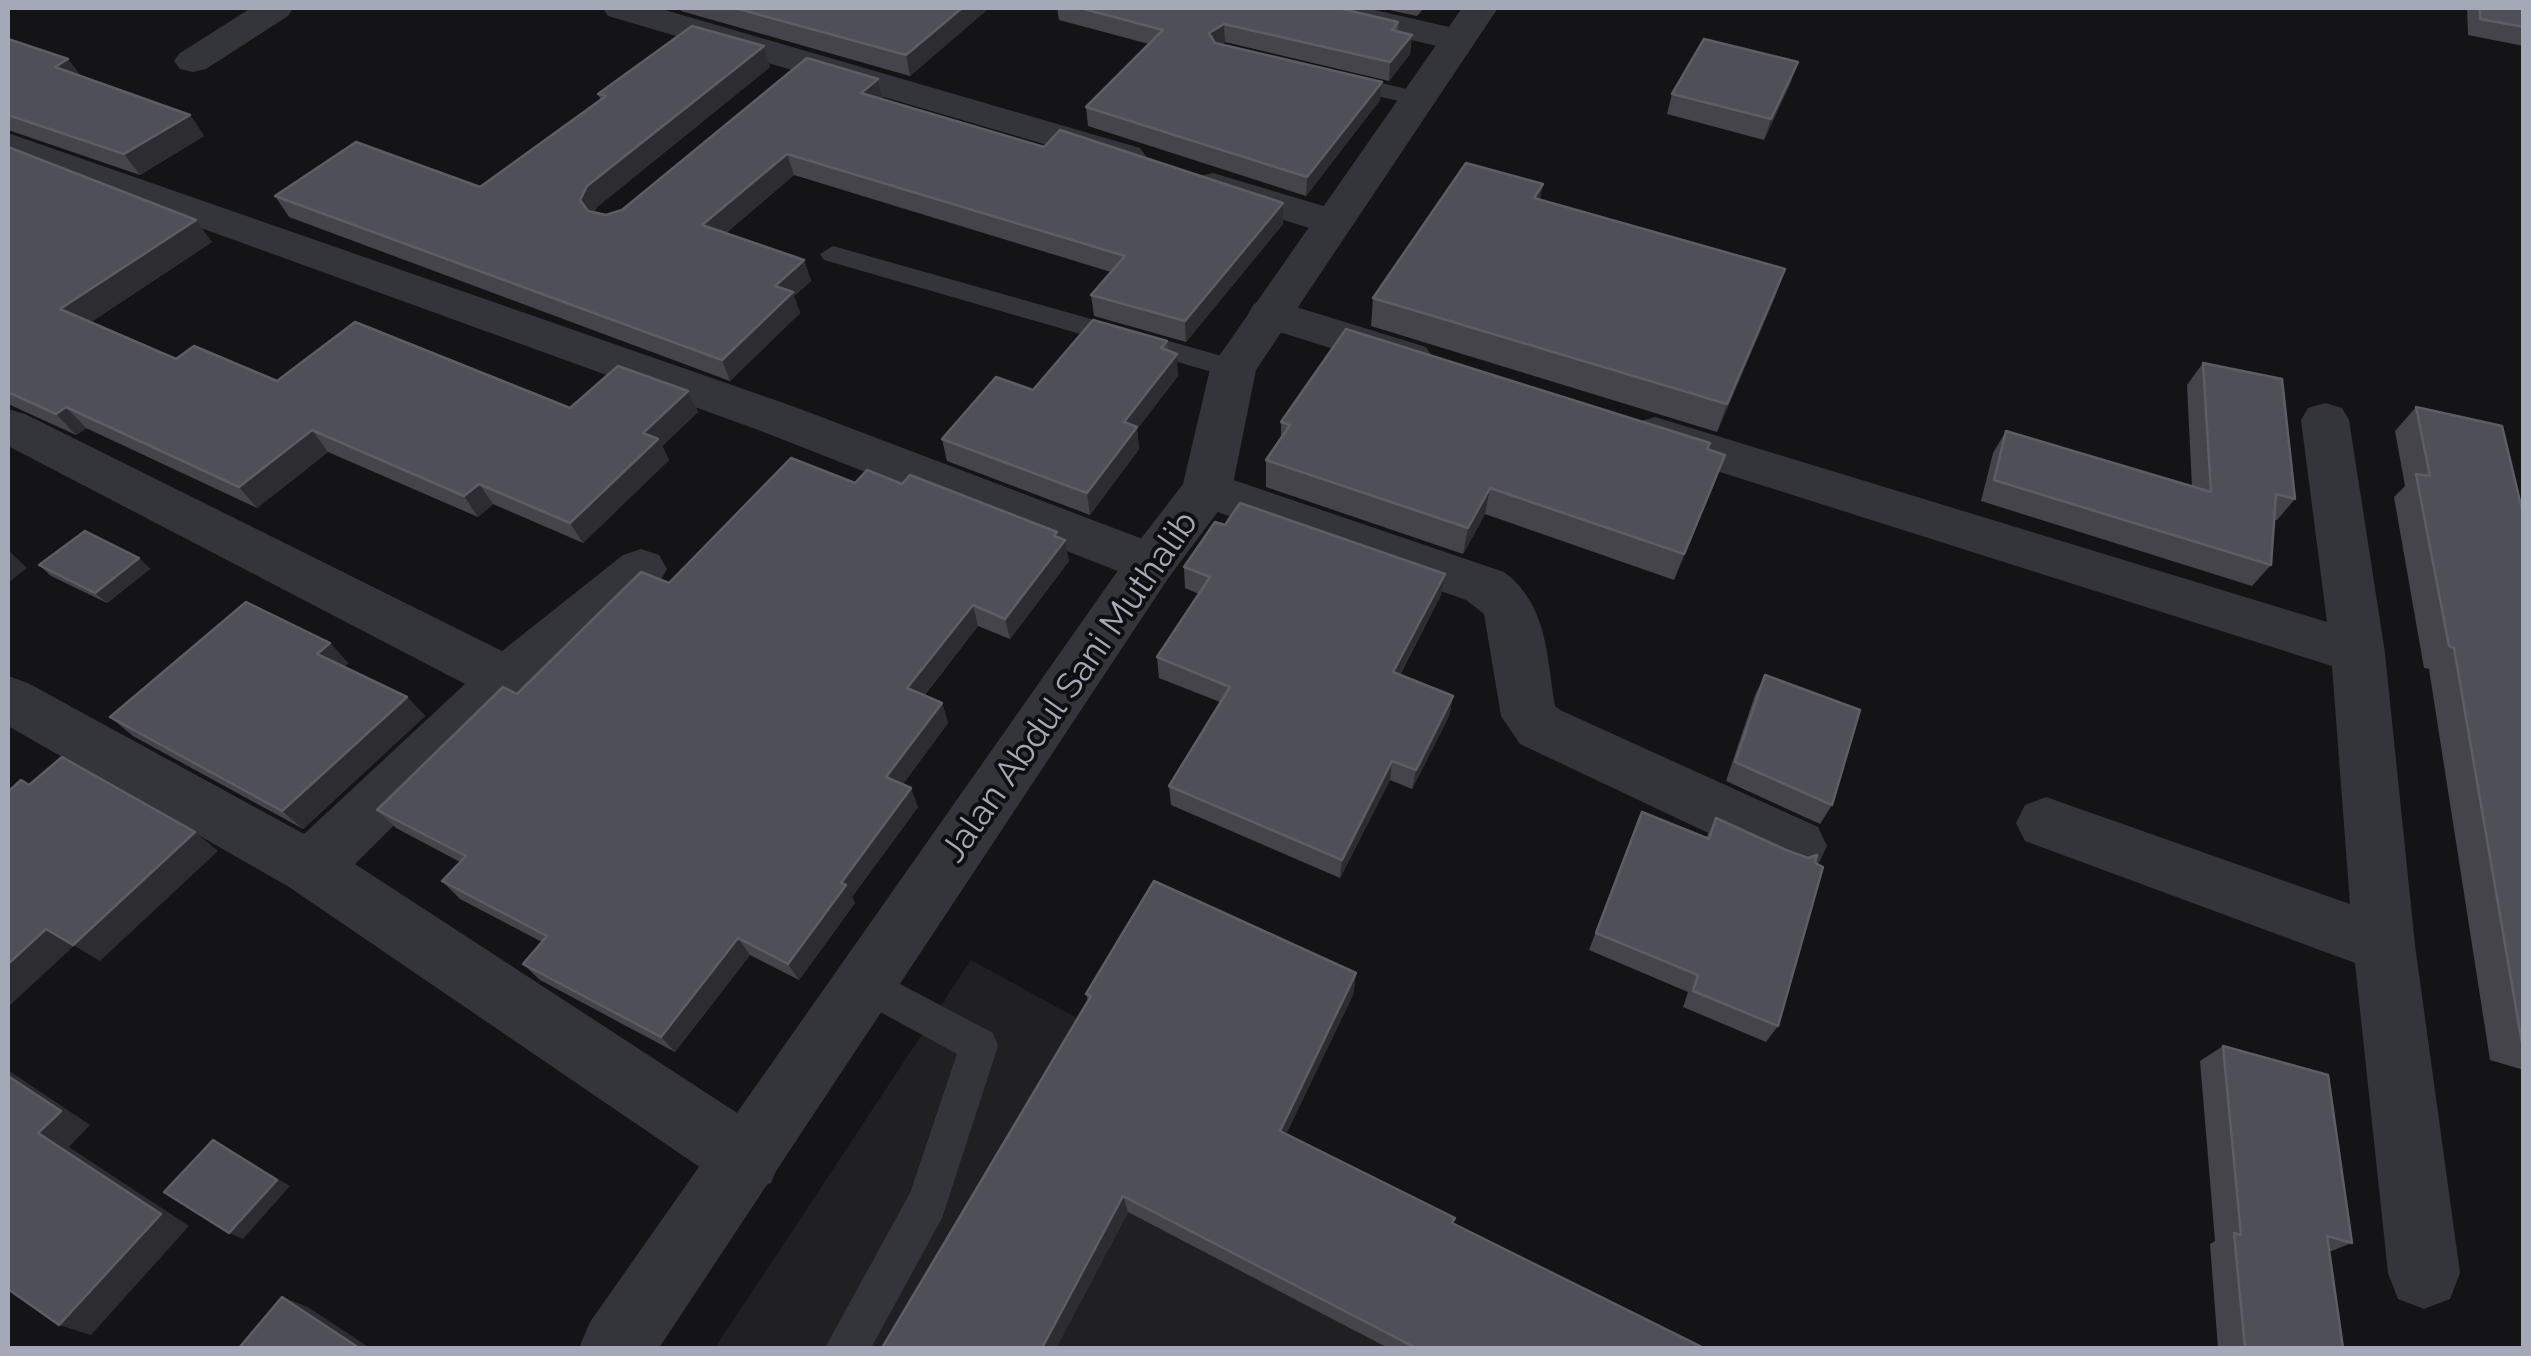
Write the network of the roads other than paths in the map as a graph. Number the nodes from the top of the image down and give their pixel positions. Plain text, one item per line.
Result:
1 (275, 8) edge
2 (621, 8) edge
3 (1322, 8) edge
4 (1469, 24) edge
5 (193, 62) dead end
6 (1320, 76) edge
7 (1416, 98) junction
8 (8, 145) edge
9 (1332, 222) junction
10 (833, 254) dead end
11 (1270, 314) junction
12 (1232, 369) junction
13 (1460, 373) edge
14 (2325, 420) dead end
15 (1613, 421) edge
16 (8, 426) edge
17 (1207, 489) junction
18 (1151, 563) junction
19 (641, 570) edge
20 (2358, 652) junction
21 (506, 679) junction
22 (8, 699) edge
23 (2046, 823) dead end
24 (1797, 846) dead end
25 (310, 868) junction
26 (2384, 946) junction
27 (866, 984) junction
28 (747, 1160) junction
29 (2424, 1272) dead end
30 (616, 1348) edge
31 (847, 1348) edge

1 - 5 street
2 - 9 street
3 - 4 street
4 - 7 street, Jalan Abdul Sani Muthalib
6 - 7 lane
7 - 9 street, Jalan Abdul Sani Muthalib
8 - 18 street
9 - 11 street, Jalan Abdul Sani Muthalib
10 - 12 lane
11 - 12 street, Jalan Abdul Sani Muthalib
11 - 13 street
12 - 17 street, Jalan Abdul Sani Muthalib
14 - 20 street
15 - 20 street
16 - 21 street
17 - 18 street, Jalan Abdul Sani Muthalib
17 - 24 street
18 - 27 street, Jalan Abdul Sani Muthalib
19 - 21 street
20 - 26 street
21 - 25 street
22 - 25 street
23 - 26 street
25 - 28 street
26 - 29 street
27 - 28 street, Jalan Abdul Sani Muthalib
27 - 31 lane
28 - 30 street, Jalan Abdul Sani Muthalib

